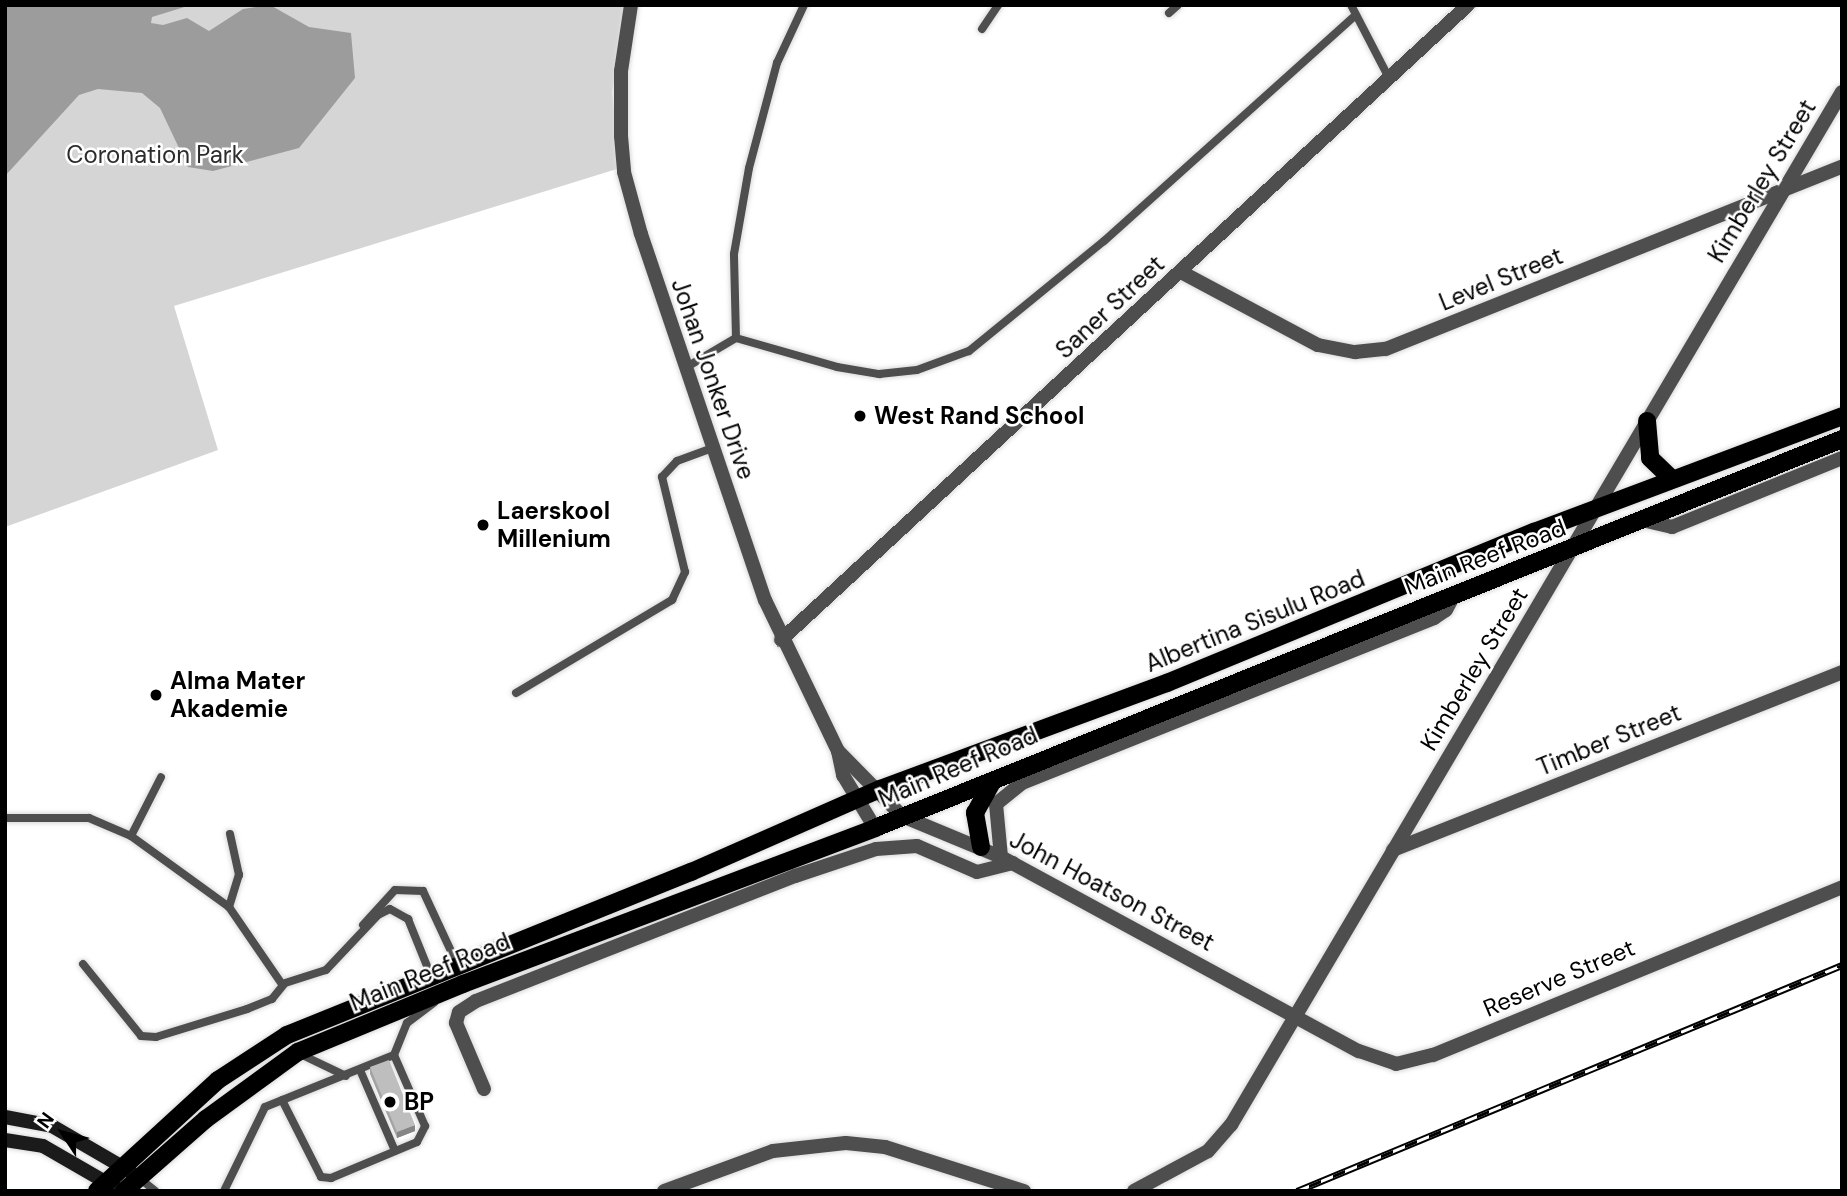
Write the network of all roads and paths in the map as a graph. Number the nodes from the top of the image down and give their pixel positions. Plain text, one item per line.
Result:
1 (631, 5) edge
2 (804, 5) edge
3 (998, 5) edge
4 (1178, 5) edge
5 (1351, 5) edge
6 (1468, 5) edge
7 (1169, 13) dead end
8 (1356, 15) junction
9 (982, 29) dead end
10 (1390, 78) junction
11 (1842, 92) edge
12 (1842, 167) edge
13 (1783, 191) junction
14 (1181, 272) junction
15 (736, 338) junction
16 (685, 368) junction
17 (1842, 416) edge
18 (1647, 421) junction
19 (1842, 439) edge
20 (712, 448) junction
21 (1842, 457) edge
22 (1672, 479) junction
23 (1591, 510) junction
24 (1642, 520) junction
25 (1572, 550) junction
26 (1454, 595) junction
27 (781, 640) junction
28 (1842, 672) edge
29 (516, 692) dead end
30 (838, 751) junction
31 (161, 777) dead end
32 (993, 780) junction
33 (880, 789) junction
34 (857, 799) junction
35 (902, 816) junction
36 (5, 818) edge
37 (875, 828) junction
38 (230, 834) dead end
39 (131, 836) junction
40 (981, 847) junction
41 (1393, 850) junction
42 (1007, 860) junction
43 (1842, 887) edge
44 (229, 907) junction
45 (357, 937) junction
46 (82, 964) dead end
47 (461, 975) junction
48 (430, 976) junction
49 (284, 984) junction
50 (1295, 1016) junction
51 (298, 1052) junction
52 (394, 1055) junction
53 (360, 1070) junction
54 (346, 1076) junction
55 (484, 1089) dead end
56 (412, 1097) junction
57 (282, 1100) junction
58 (402, 1101) edge
59 (5, 1118) edge
60 (5, 1140) edge
61 (395, 1151) junction
62 (122, 1166) junction
63 (138, 1177) junction
64 (990, 1186) edge
65 (112, 1189) edge
66 (155, 1191) edge
67 (224, 1191) edge
68 (664, 1191) edge
69 (1024, 1191) edge
70 (1134, 1191) edge

1 - 16 street, Johan Jonker Drive
2 - 15 lane
3 - 9 lane
4 - 7 lane
5 - 8 lane
6 - 10 street, Saner Street
8 - 10 lane
8 - 15 lane
10 - 14 street, Saner Street
11 - 13 street, Kimberley Street
12 - 13 street, Level Street
13 - 14 street, Level Street
13 - 18 street, Kimberley Street
14 - 27 street, Saner Street
15 - 16 lane
16 - 20 street, Johan Jonker Drive
17 - 22 main road, Albertina Sisulu Road
18 - 22 main road
18 - 23 street, Kimberley Street
19 - 24 main road, Main Reef Road
20 - 27 street, Johan Jonker Drive
20 - 29 lane
21 - 24 street
22 - 23 main road, Albertina Sisulu Road
23 - 25 street, Kimberley Street
23 - 33 main road, Albertina Sisulu Road
24 - 25 main road, Main Reef Road
25 - 26 main road, Main Reef Road
25 - 41 street, Kimberley Street
26 - 32 main road, Main Reef Road
26 - 42 street
27 - 30 street, Johan Jonker Drive
28 - 41 street, Timber Street
30 - 33 street, Johan Jonker Drive
30 - 34 street, Johan Jonker Drive
31 - 39 lane
32 - 35 main road, Main Reef Road
32 - 40 main road
33 - 34 main road, Main Reef Road
33 - 35 street, Johan Jonker Drive
34 - 37 street, Johan Jonker Drive
34 - 47 main road, Main Reef Road
35 - 37 main road, Main Reef Road
35 - 40 street, John Hoatson Street
36 - 39 lane
37 - 47 main road, Main Reef Road
38 - 44 lane
39 - 44 lane
40 - 42 street, John Hoatson Street
41 - 50 street, Kimberley Street
42 - 50 street, John Hoatson Street
42 - 55 street
43 - 50 street, Reserve Street
44 - 49 lane
45 - 47 lane
45 - 48 lane
45 - 49 lane
46 - 49 lane
47 - 48 main road, Main Reef Road
47 - 51 main road, Main Reef Road
47 - 52 lane
48 - 62 main road, Main Reef Road
50 - 70 street, Kimberley Street
51 - 54 lane
51 - 63 main road, Main Reef Road
52 - 53 lane
52 - 56 lane
53 - 54 lane
53 - 61 lane
54 - 57 lane
56 - 58 lane
56 - 61 lane
57 - 61 lane
57 - 67 lane
59 - 62 main road
60 - 65 main road
62 - 63 main road
62 - 65 main road, Main Reef Road
63 - 65 main road, Main Reef Road
63 - 66 lane
64 - 68 street
64 - 69 street

